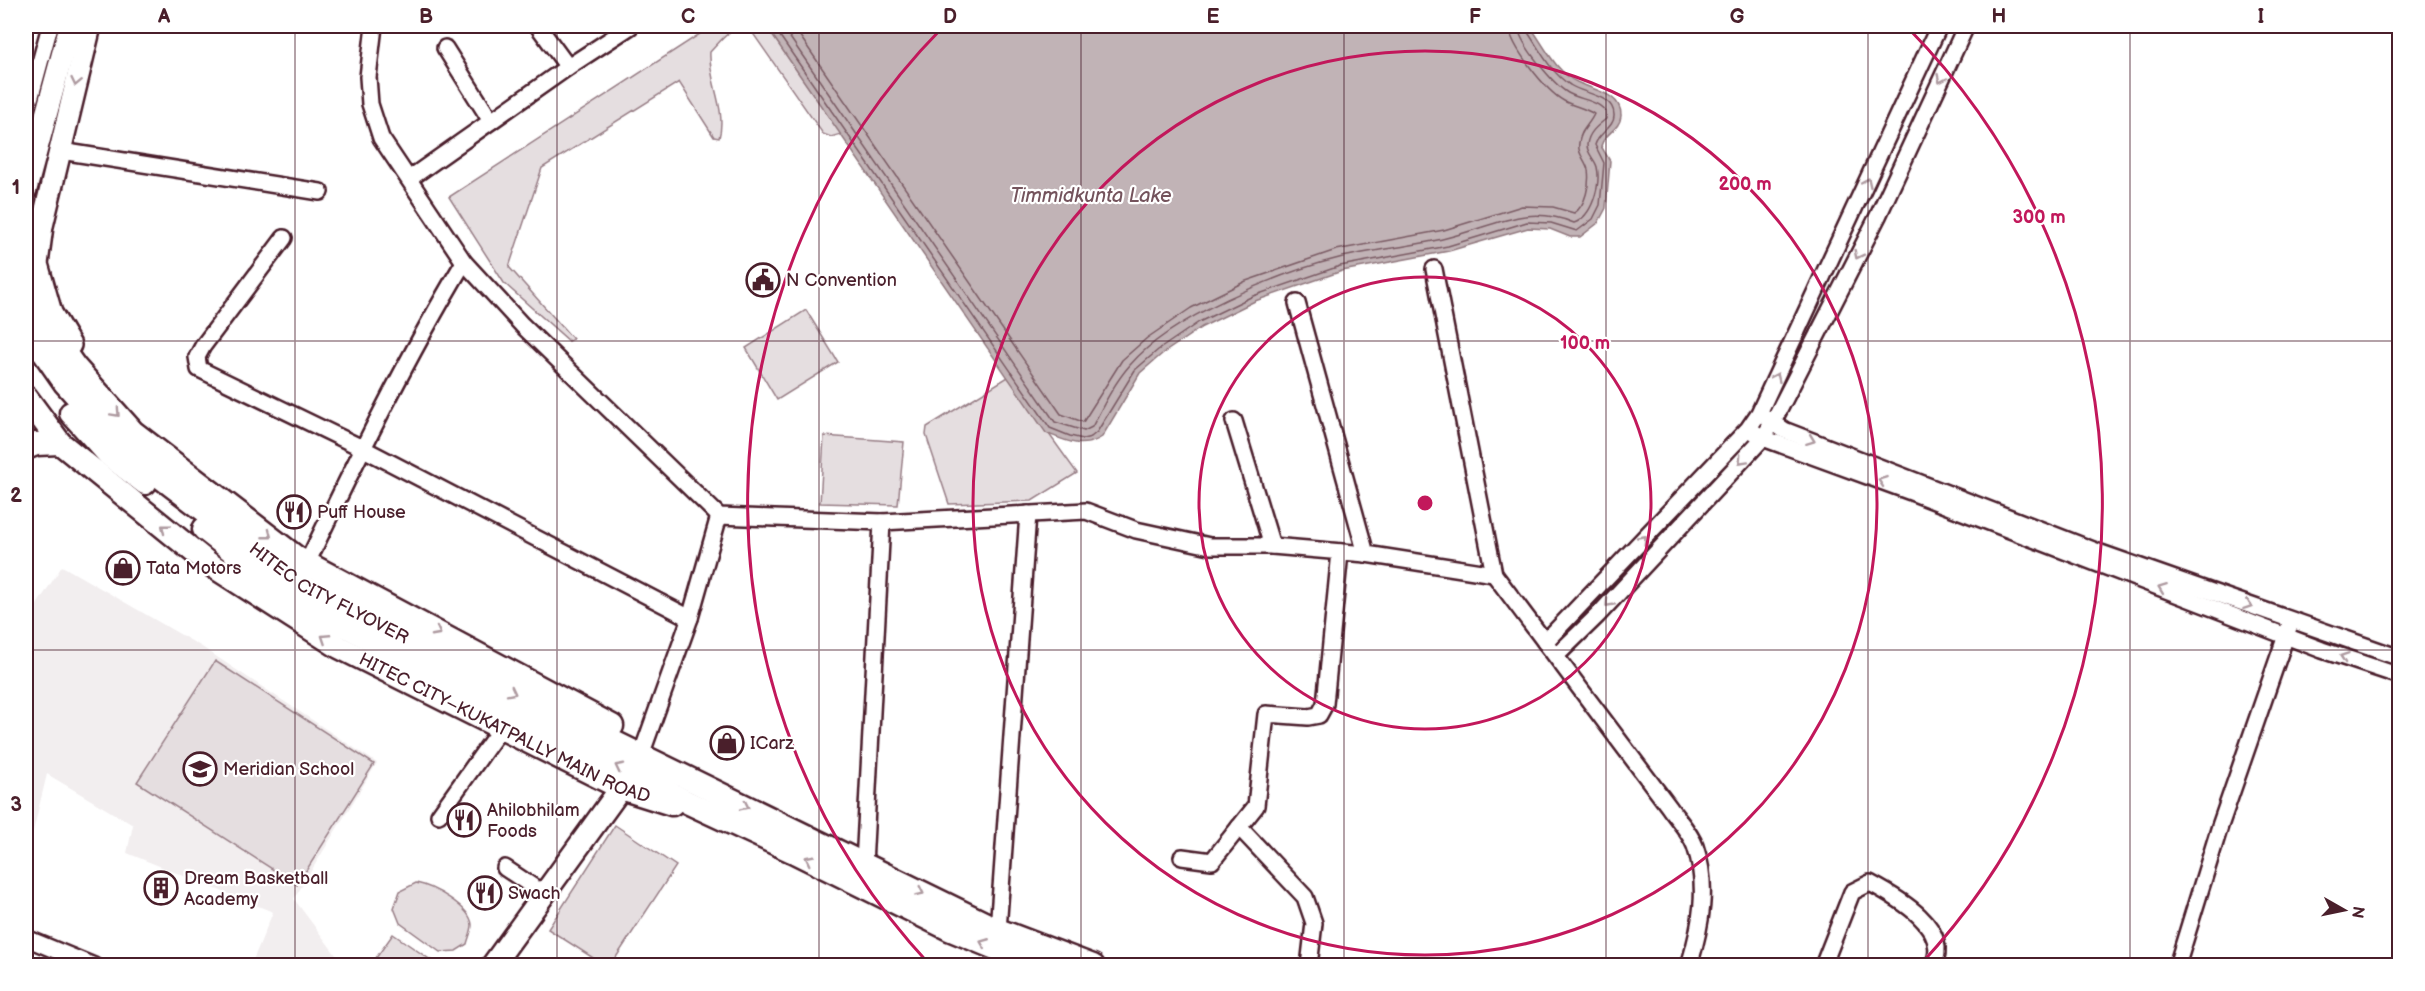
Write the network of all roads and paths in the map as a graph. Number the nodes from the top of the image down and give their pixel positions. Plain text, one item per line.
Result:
1 (51, 26) edge
2 (70, 26) edge
3 (90, 26) edge
4 (374, 26) edge
5 (538, 26) edge
6 (631, 26) edge
7 (1939, 26) edge
8 (1966, 26) edge
9 (445, 48) dead end
10 (568, 66) junction
11 (26, 114) edge
12 (491, 121) junction
13 (61, 151) junction
14 (409, 179) junction
15 (26, 189) edge
16 (320, 192) dead end
17 (284, 238) dead end
18 (464, 262) junction
19 (1434, 269) dead end
20 (26, 303) edge
21 (1297, 303) dead end
22 (26, 327) edge
23 (26, 351) edge
24 (89, 384) junction
25 (26, 397) edge
26 (1760, 412) junction
27 (1234, 421) dead end
28 (1773, 422) junction
29 (1748, 429) junction
30 (1763, 438) junction
31 (60, 443) junction
32 (26, 448) edge
33 (362, 448) junction
34 (1028, 514) junction
35 (719, 516) junction
36 (882, 522) junction
37 (1272, 546) junction
38 (1340, 552) junction
39 (1366, 554) junction
40 (307, 563) junction
41 (1494, 574) junction
42 (690, 618) junction
43 (2292, 620) junction
44 (2286, 636) junction
45 (1545, 642) junction
46 (1556, 656) junction
47 (2400, 658) edge
48 (456, 674) junction
49 (2400, 676) edge
50 (501, 728) junction
51 (645, 744) junction
52 (693, 780) junction
53 (621, 788) junction
54 (689, 803) junction
55 (439, 815) dead end
56 (1239, 827) junction
57 (1182, 857) dead end
58 (864, 865) junction
59 (505, 868) dead end
60 (544, 894) junction
61 (998, 930) junction
62 (26, 938) edge
63 (94, 966) edge
64 (492, 966) edge
65 (1039, 966) edge
66 (1093, 966) edge
67 (1309, 966) edge
68 (1689, 966) edge
69 (1823, 966) edge
70 (1934, 966) edge
71 (2177, 966) edge

1 - 11 street
2 - 15 main road
3 -> 13 main road
4 - 14 street
5 - 10 street
6 - 10 street
26 -> 7 street
8 -> 28 street
9 - 12 street
10 - 12 street
12 - 14 street
13 - 16 street
13 - 24 main road
14 - 18 street
17 - 33 street
18 - 33 street
18 - 35 street
19 - 41 street
20 - 24 main road
21 - 39 street
22 - 48 main road, HITEC CITY FLYOVER
23 - 48 main road, HITEC CITY FLYOVER
24 -> 40 main road
25 - 31 main road, HITEC CITY–KUKATPALLY MAIN ROAD
26 - 28 street
26 - 29 street
27 - 37 street
28 - 30 street
28 -> 43 street
29 - 30 street
45 -> 29 street
44 -> 30 street
30 -> 46 street
31 - 32 main road
50 -> 31 main road, HITEC CITY–KUKATPALLY MAIN ROAD
33 - 40 street
33 - 42 street
34 - 36 street
34 - 37 street
34 - 61 street
35 - 36 street
35 - 42 street
36 - 58 street
37 - 38 street
38 - 39 street
38 - 56 street
39 - 41 street
40 -> 51 main road
41 - 45 street
42 - 51 street
43 - 44 street
43 - 47 street
49 -> 44 street
44 - 71 street
45 - 46 street
46 - 68 street
48 -> 52 main road, HITEC CITY FLYOVER
54 -> 48 main road, HITEC CITY FLYOVER
50 - 53 main road, HITEC CITY–KUKATPALLY MAIN ROAD
50 - 55 street
51 - 52 main road
52 -> 58 main road
53 - 54 main road, HITEC CITY–KUKATPALLY MAIN ROAD
53 - 60 main road
65 -> 54 main road, HITEC CITY–KUKATPALLY MAIN ROAD
56 - 57 street
56 - 67 street
58 -> 61 main road
59 - 60 street
60 - 64 main road
61 - 66 main road
62 - 63 street
69 - 70 street

